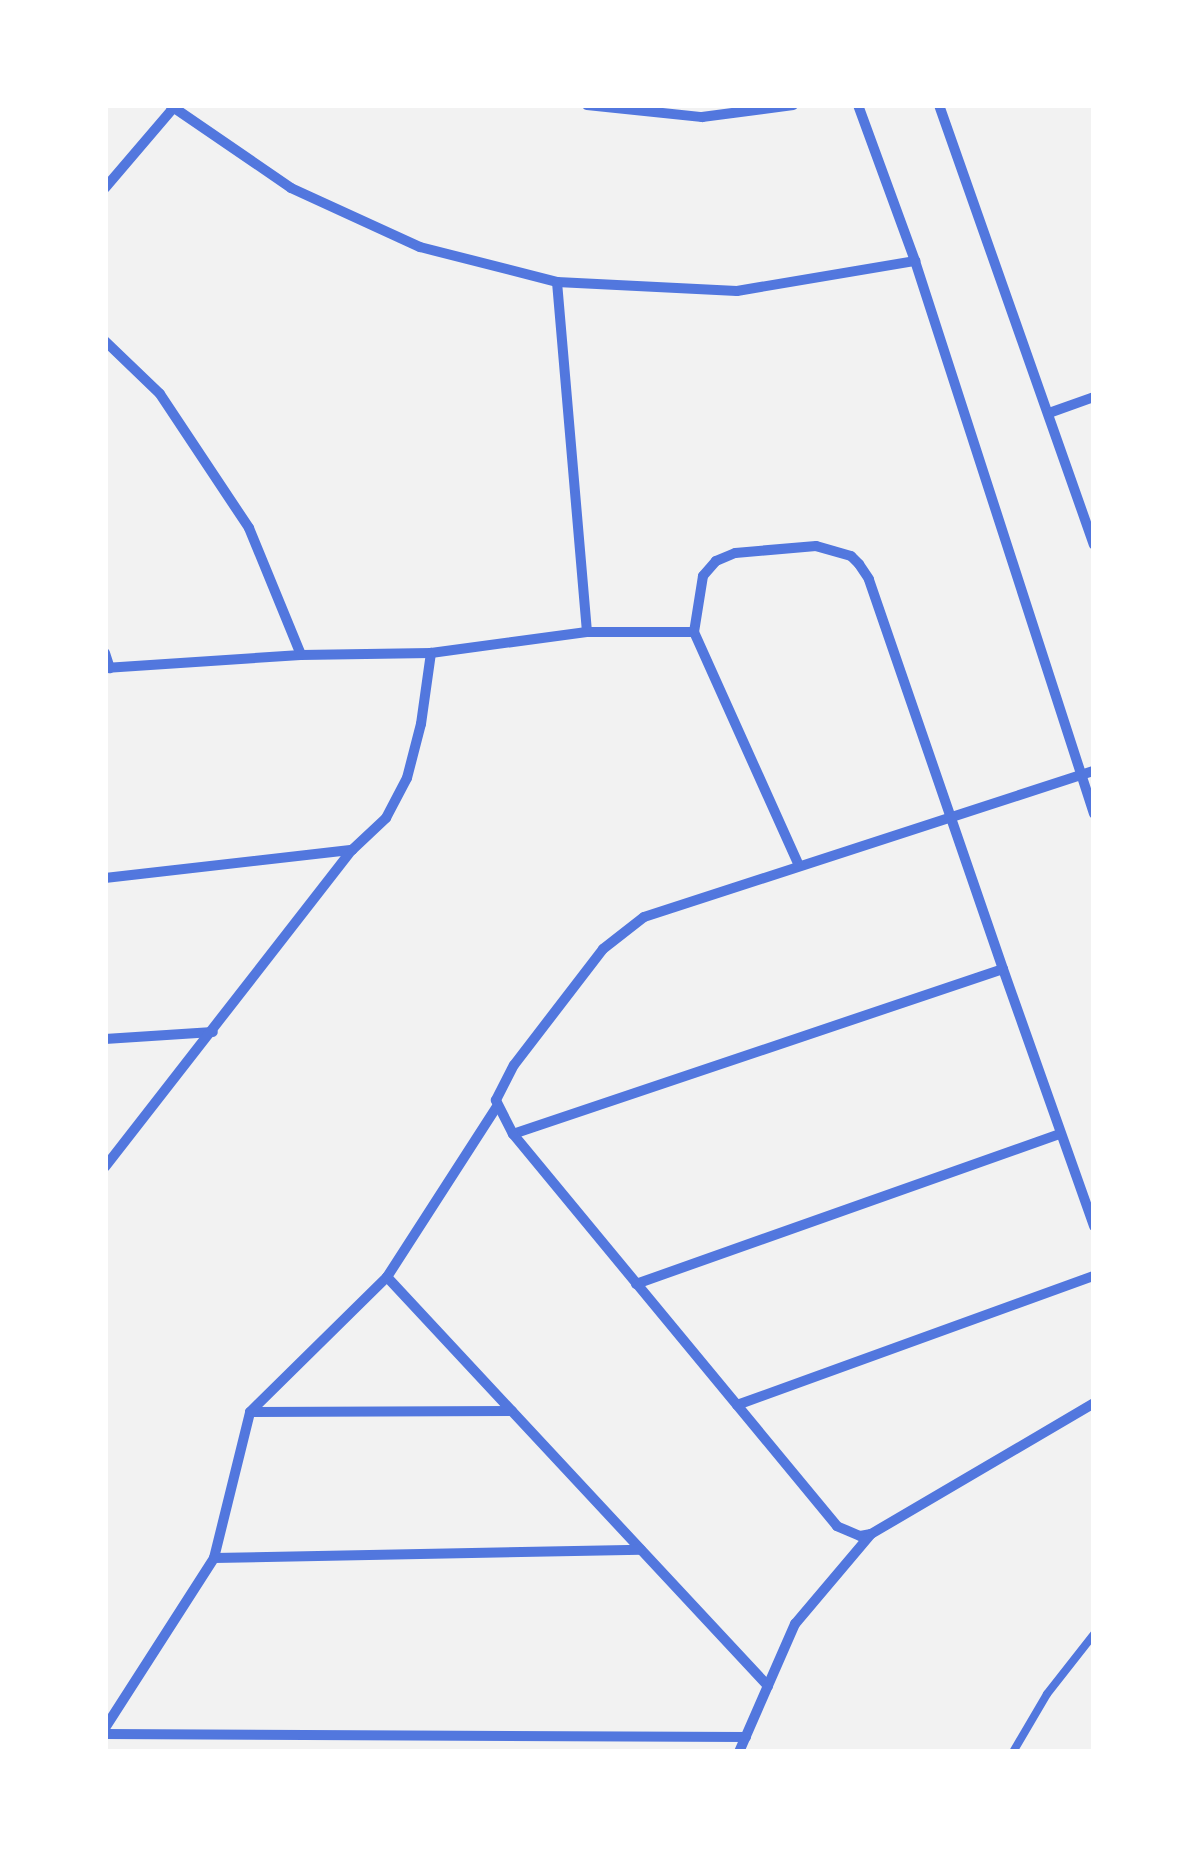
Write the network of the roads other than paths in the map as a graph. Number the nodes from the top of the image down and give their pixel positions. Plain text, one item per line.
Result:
1 (587, 105) edge
2 (793, 105) edge
3 (858, 105) edge
4 (939, 105) edge
5 (173, 106) edge
6 (105, 188) edge
7 (915, 261) junction
8 (558, 282) junction
9 (105, 341) edge
10 (1094, 397) edge
11 (1049, 413) junction
12 (1094, 544) edge
13 (588, 632) junction
14 (694, 632) junction
15 (105, 653) edge
16 (431, 653) junction
17 (301, 655) junction
18 (108, 668) edge
19 (1094, 771) edge
20 (1080, 775) junction
21 (1094, 814) edge
22 (948, 816) junction
23 (352, 850) junction
24 (799, 866) junction
25 (105, 878) edge
26 (1003, 969) junction
27 (213, 1032) junction
28 (105, 1039) edge
29 (497, 1106) junction
30 (512, 1134) junction
31 (1059, 1134) junction
32 (105, 1167) edge
33 (1094, 1226) edge
34 (1094, 1276) edge
35 (387, 1277) junction
36 (636, 1284) junction
37 (1094, 1403) edge
38 (737, 1405) junction
39 (512, 1411) junction
40 (250, 1412) junction
41 (872, 1534) junction
42 (642, 1550) junction
43 (214, 1558) junction
44 (1094, 1634) edge
45 (768, 1686) junction
46 (105, 1731) edge
47 (746, 1737) junction
48 (739, 1752) edge
49 (1014, 1752) edge

1 - 2 street
3 - 7 street
4 - 11 street
5 - 6 street
5 - 8 street
7 - 8 street
7 - 20 street
8 - 13 street
9 - 17 street
10 - 11 street
11 - 12 street
13 - 14 street
13 - 16 street
14 - 22 street
14 - 24 street
15 - 18 street
16 - 17 street
16 - 23 street
17 - 18 street
19 - 20 street
20 - 21 street
20 - 22 street
22 - 24 street
22 - 26 street
23 - 25 street
23 - 27 street
24 - 29 street
26 - 30 street
26 - 31 street
27 - 28 street
27 - 32 street
29 - 30 street
29 - 35 street
30 - 36 street
31 - 33 street
31 - 36 street
34 - 38 street
35 - 39 street
35 - 40 street
36 - 38 street
37 - 41 street
38 - 41 street
39 - 40 street
39 - 42 street
40 - 43 street
41 - 45 street
42 - 43 street
42 - 45 street
43 - 46 street
44 - 49 lane
45 - 47 street
46 - 47 street
47 - 48 street

